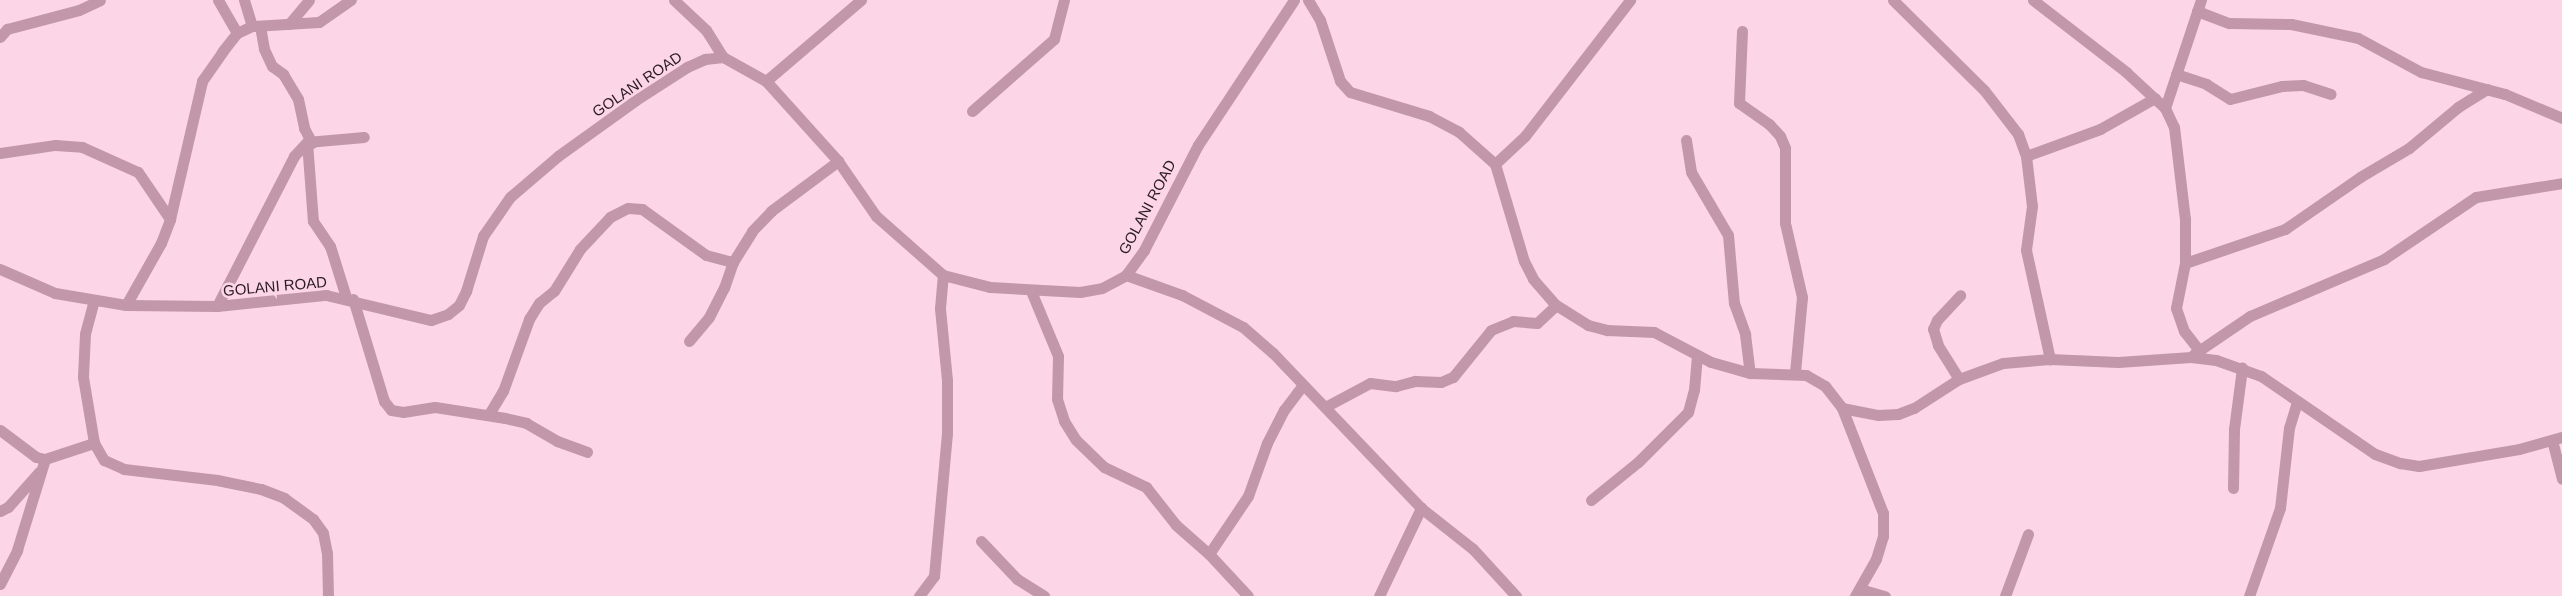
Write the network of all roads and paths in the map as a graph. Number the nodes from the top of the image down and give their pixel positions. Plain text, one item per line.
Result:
1 (100, 0) edge
2 (218, 0) edge
3 (244, 0) edge
4 (309, 0) edge
5 (351, 0) edge
6 (674, 0) edge
7 (861, 0) edge
8 (1064, 0) edge
9 (1294, 0) edge
10 (1308, 0) edge
11 (1630, 0) edge
12 (1893, 0) edge
13 (2033, 0) edge
14 (2199, 5) edge
15 (288, 24) junction
16 (256, 26) junction
17 (1742, 31) dead end
18 (237, 33) junction
19 (0, 37) edge
20 (724, 57) junction
21 (2176, 74) junction
22 (766, 81) junction
23 (2487, 89) junction
24 (2331, 94) dead end
25 (2155, 98) junction
26 (2165, 108) junction
27 (972, 111) dead end
28 (2562, 118) edge
29 (364, 137) dead end
30 (1686, 140) dead end
31 (309, 142) junction
32 (0, 153) edge
33 (2026, 156) junction
34 (838, 161) junction
35 (1495, 164) junction
36 (2562, 183) edge
37 (170, 220) junction
38 (733, 262) junction
39 (2186, 263) junction
40 (0, 269) edge
41 (943, 275) junction
42 (1126, 275) junction
43 (1030, 291) junction
44 (1960, 295) dead end
45 (349, 298) junction
46 (94, 300) junction
47 (126, 305) junction
48 (1556, 305) junction
49 (217, 306) junction
50 (689, 341) dead end
51 (2195, 353) junction
52 (1697, 355) junction
53 (2050, 359) junction
54 (2242, 368) junction
55 (1750, 373) junction
56 (1795, 373) junction
57 (1959, 379) junction
58 (1302, 386) junction
59 (2297, 402) junction
60 (1325, 407) junction
61 (1842, 408) junction
62 (489, 414) junction
63 (0, 430) edge
64 (2557, 438) edge
65 (94, 443) junction
66 (587, 452) dead end
67 (44, 464) junction
68 (2562, 479) edge
69 (2232, 488) dead end
70 (1591, 500) dead end
71 (1421, 508) junction
72 (0, 511) edge
73 (2028, 534) dead end
74 (980, 541) dead end
75 (1209, 554) junction
76 (0, 584) edge
77 (1858, 592) edge
78 (328, 596) edge
79 (919, 596) edge
80 (1044, 596) edge
81 (1248, 596) edge
82 (1378, 596) edge
83 (1516, 596) edge
84 (1885, 596) edge
85 (2005, 596) edge
86 (2248, 596) edge

1 - 19 street
2 - 18 street
3 - 16 street
4 - 15 street
5 - 15 street
6 - 20 street
7 - 22 street
8 - 27 street
9 - 42 street, GOLANI ROAD
10 - 35 street
11 - 35 street
12 - 33 street
13 - 25 street
14 - 21 street
14 - 23 street
15 - 16 street
16 - 18 street
16 - 31 street
17 - 56 street
18 - 37 street
20 - 22 street, GOLANI ROAD
20 - 45 street, GOLANI ROAD
21 - 24 street
21 - 26 street
22 - 34 street, GOLANI ROAD
23 - 28 street
23 - 39 street
25 - 26 street
25 - 33 street
26 - 39 street
29 - 31 street
30 - 55 street
31 - 45 street
31 - 49 street
32 - 37 street
33 - 53 street
34 - 38 street
34 - 41 street, GOLANI ROAD
35 - 48 street
36 - 51 street
37 - 47 street
38 - 50 street
38 - 62 street
39 - 51 street
40 - 46 street, GOLANI ROAD
41 - 43 street, GOLANI ROAD
41 - 79 street
42 - 43 street, GOLANI ROAD
42 - 58 street
43 - 75 street
44 - 57 street
45 - 49 street, GOLANI ROAD
45 - 62 street
46 - 47 street, GOLANI ROAD
46 - 65 street
47 - 49 street, GOLANI ROAD
48 - 52 street
48 - 60 street
51 - 53 street
51 - 54 street
52 - 55 street
52 - 70 street
53 - 57 street
54 - 59 street
54 - 69 street
55 - 56 street
56 - 61 street
57 - 61 street
58 - 60 street
58 - 75 street
59 - 64 street
59 - 86 street
60 - 71 street
61 - 77 street
62 - 66 street
63 - 67 street
64 - 68 street
65 - 67 street
65 - 78 street
67 - 72 street
67 - 76 street
71 - 82 street
71 - 83 street
73 - 85 street
74 - 80 street
75 - 81 street
77 - 84 street

